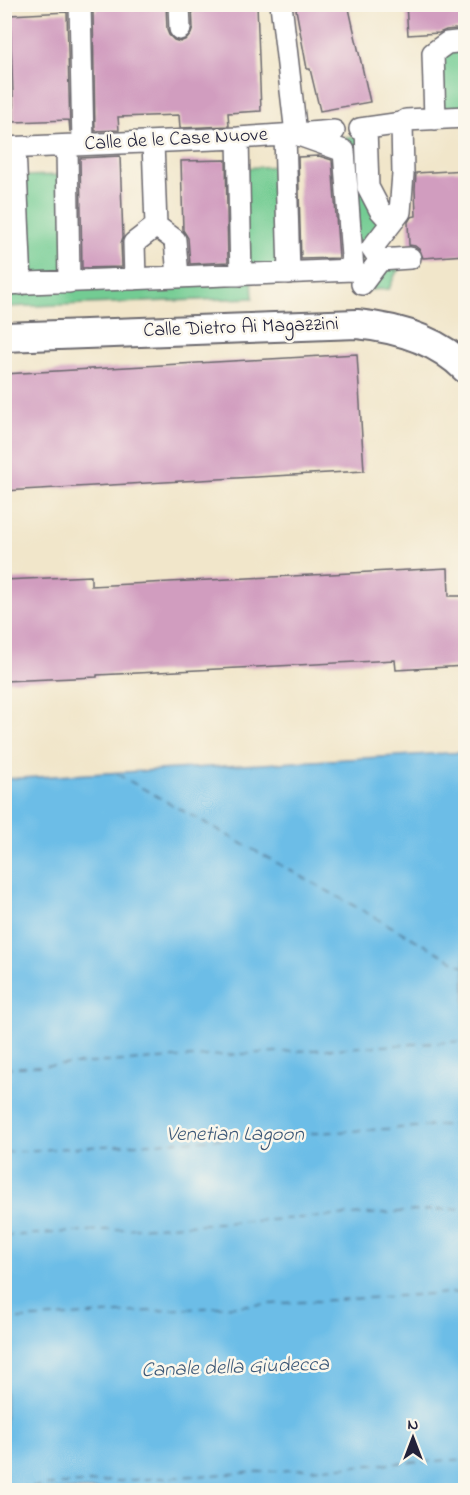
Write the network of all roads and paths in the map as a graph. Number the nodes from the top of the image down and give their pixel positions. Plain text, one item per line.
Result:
1 (80, 4) edge
2 (179, 4) edge
3 (281, 4) edge
4 (180, 29) dead end
5 (465, 41) edge
6 (465, 117) edge
7 (435, 119) junction
8 (402, 123) junction
9 (334, 131) dead end
10 (291, 135) junction
11 (238, 138) junction
12 (153, 142) junction
13 (75, 145) junction
14 (10, 148) edge
15 (391, 222) junction
16 (156, 226) junction
17 (410, 258) dead end
18 (380, 260) junction
19 (289, 273) junction
20 (241, 275) junction
21 (178, 277) junction
22 (135, 279) junction
23 (69, 282) junction
24 (13, 284) edge
25 (362, 284) dead end
26 (4, 337) edge
27 (465, 369) edge

1 - 13 street
2 - 4 street
3 - 10 street
5 - 7 street
6 - 7 street
7 - 8 street
8 - 15 street
8 - 15 street
9 - 10 street
10 - 11 street, Calle de le Case Nuove
10 - 19 street
10 - 19 street, Calle de le Case Nuove
11 - 12 street, Calle de le Case Nuove
11 - 20 street
12 - 13 street, Calle de le Case Nuove
12 - 16 street
13 - 14 street, Calle de le Case Nuove
13 - 23 street
14 - 24 street
15 - 18 street
16 - 21 street
16 - 22 street
17 - 18 street
18 - 25 street
19 - 20 street
20 - 21 street
21 - 22 street
22 - 23 street
23 - 24 street
26 - 27 street, Calle Dietro Ai Magazzini

